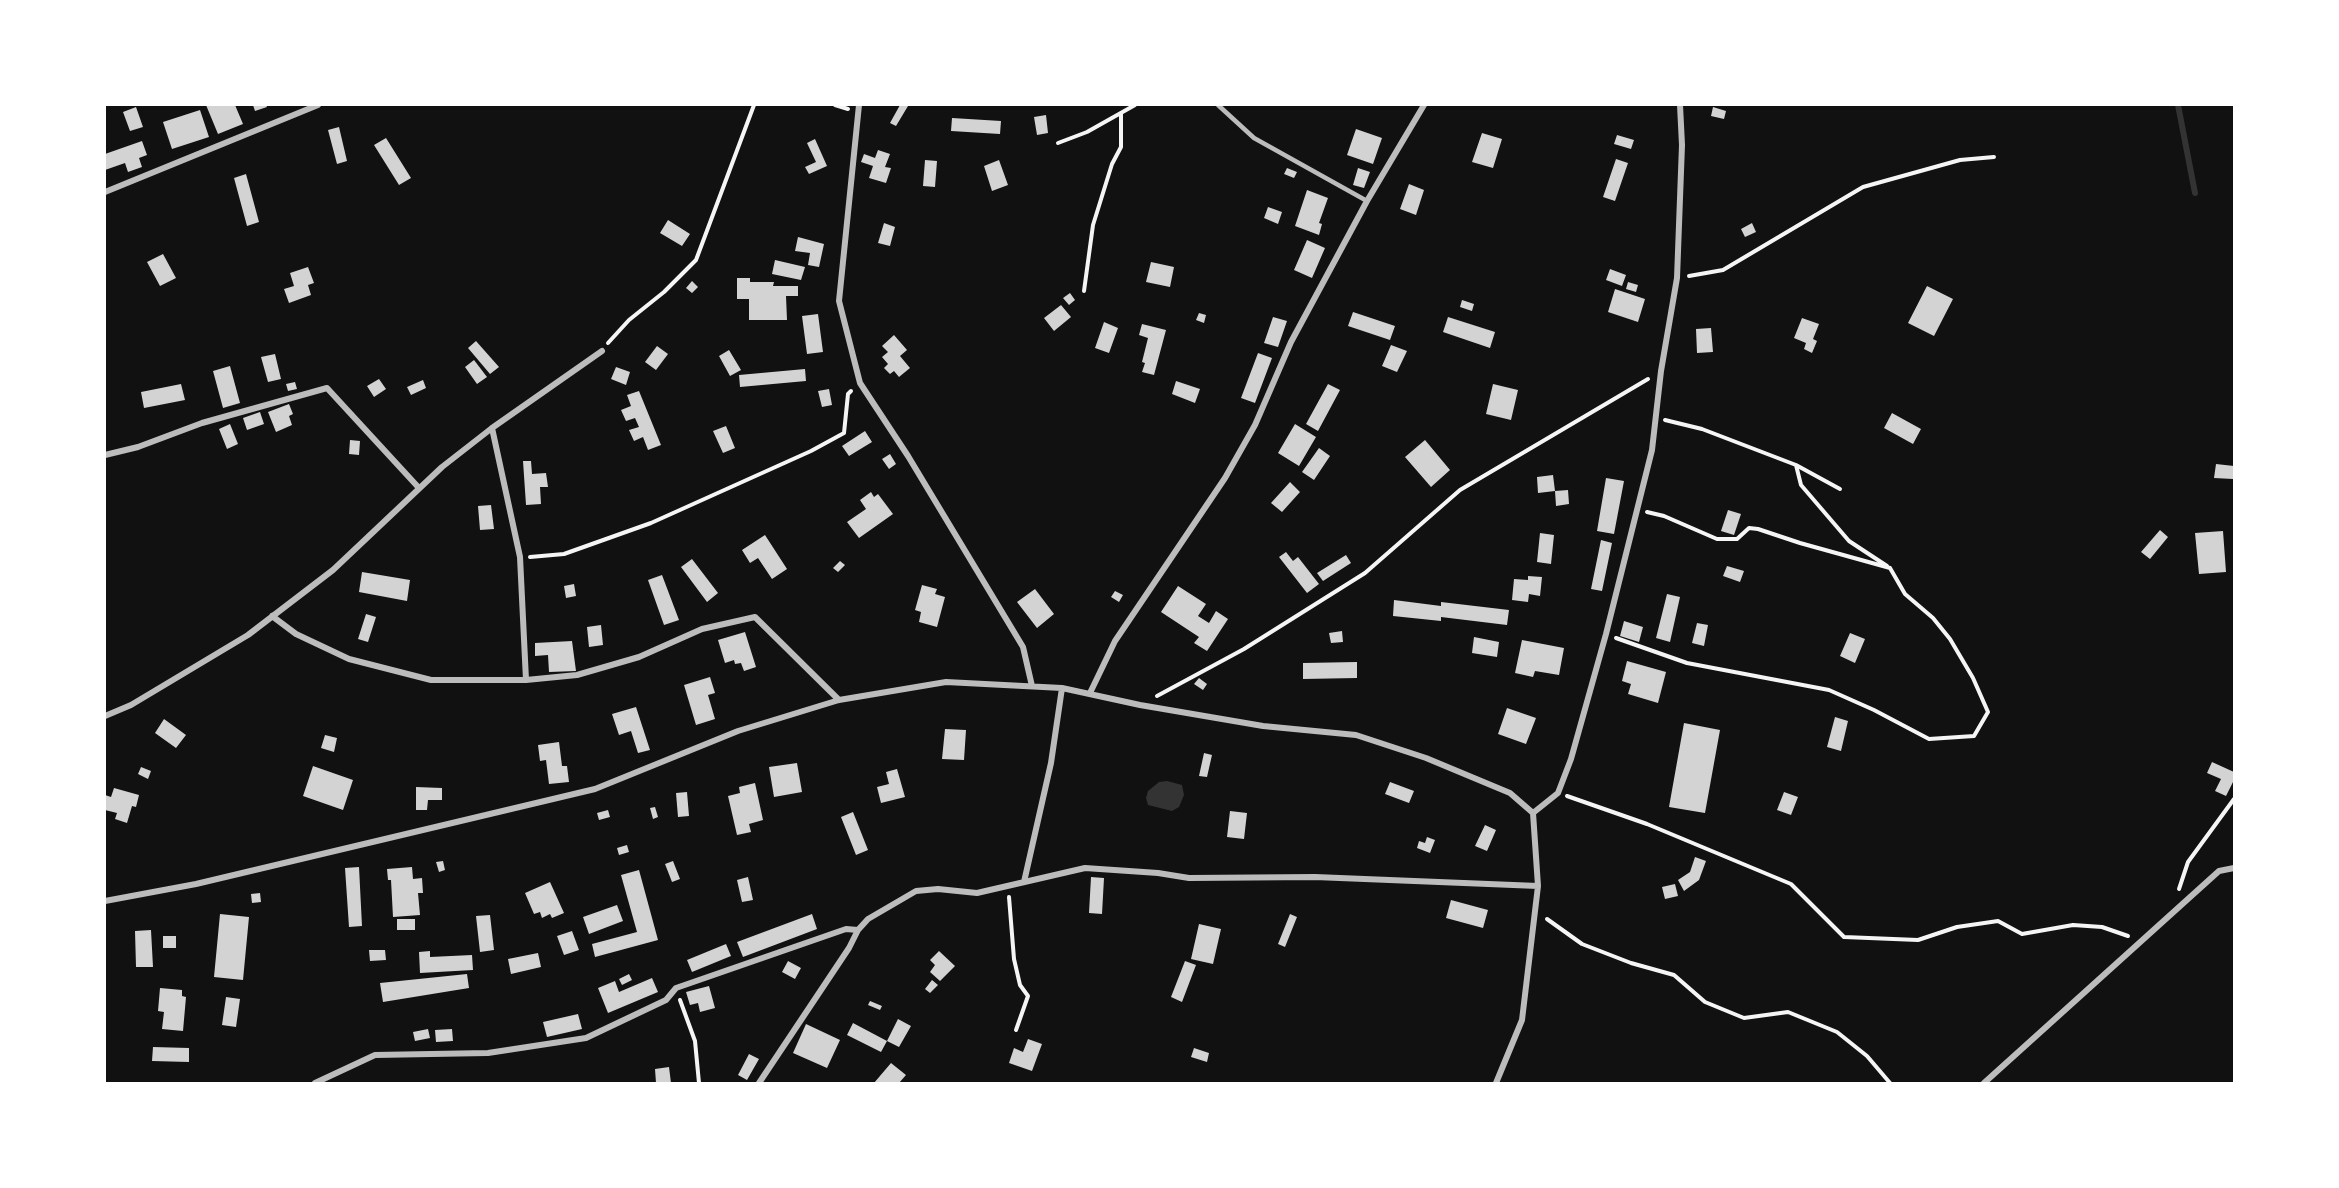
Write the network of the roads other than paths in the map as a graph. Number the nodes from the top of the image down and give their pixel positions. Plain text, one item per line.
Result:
1 (318, 105) edge
2 (859, 105) edge
3 (1218, 105) edge
4 (1424, 105) edge
5 (1680, 105) edge
6 (105, 192) edge
7 (1367, 201) junction
8 (602, 351) road end
9 (492, 428) junction
10 (105, 455) edge
11 (419, 488) junction
12 (272, 616) junction
13 (526, 680) junction
14 (1032, 686) junction
15 (1062, 688) junction
16 (1090, 693) junction
17 (839, 700) junction
18 (105, 716) edge
19 (1533, 813) junction
20 (2234, 868) edge
21 (1024, 882) junction
22 (1538, 886) junction
23 (105, 901) edge
24 (858, 930) junction
25 (315, 1083) edge
26 (759, 1083) edge
27 (1496, 1083) edge
28 (1984, 1083) edge

1 - 6 street
2 - 14 street
3 - 7 lane
4 - 7 street
5 - 19 street
7 - 16 street
8 - 9 street
9 - 11 street
9 - 13 street
10 - 11 street
11 - 12 street
12 - 13 street
12 - 18 street
13 - 17 street
14 - 15 street
14 - 17 street
15 - 16 street
15 - 21 street
16 - 19 street
17 - 23 street
19 - 22 street
20 - 28 street
21 - 22 street
21 - 24 street
22 - 27 street
24 - 25 street
24 - 26 street

